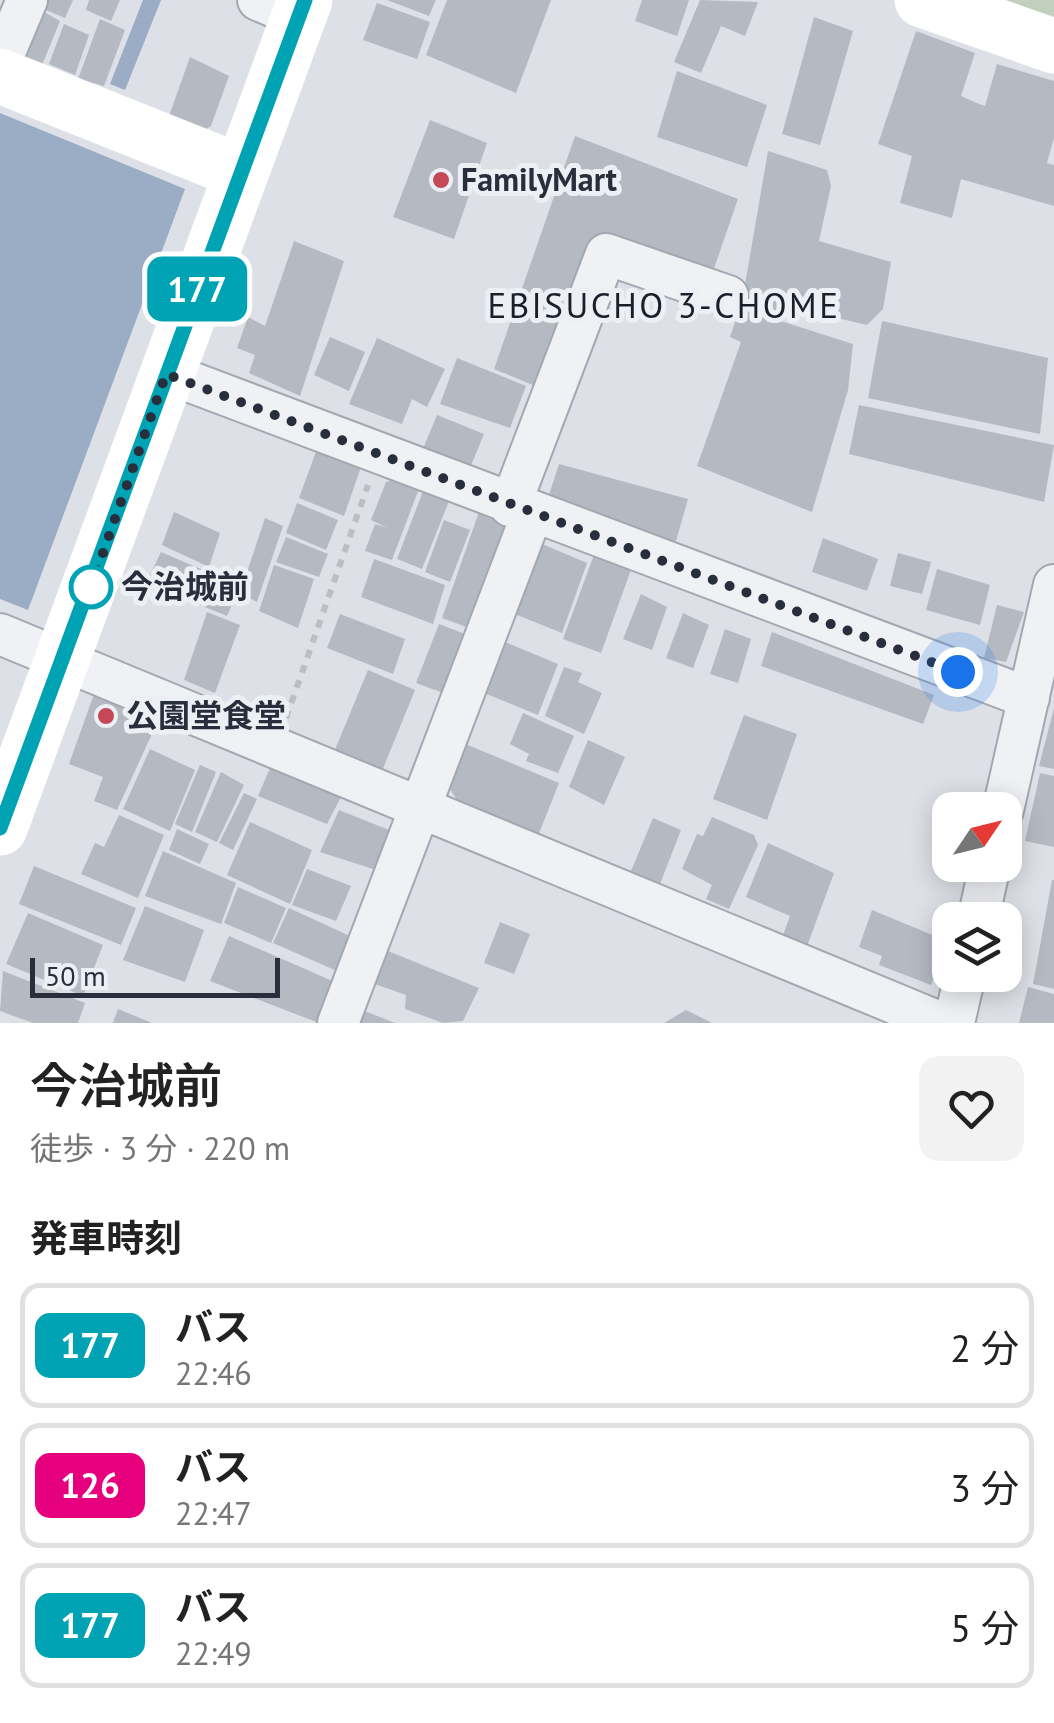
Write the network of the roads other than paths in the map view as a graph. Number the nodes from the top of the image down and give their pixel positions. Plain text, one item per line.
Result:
1 (27, 0) edge
2 (922, 0) edge
3 (287, 5) edge
4 (1054, 46) edge
5 (0, 64) edge
6 (0, 76) edge
7 (240, 172) junction
8 (728, 296) dead end
9 (166, 374) junction
10 (521, 510) junction
11 (1054, 586) edge
12 (0, 634) edge
13 (64, 660) junction
14 (1029, 698) junction
15 (1007, 792) edge
16 (421, 805) junction
17 (0, 828) edge
18 (961, 992) edge
19 (338, 1023) edge
20 (942, 1023) edge
21 (954, 1023) edge

1 - 5 street
2 - 4 street
3 - 7 street
6 - 7 street
7 - 9 street
8 - 10 street
9 - 10 street
9 - 13 street
10 - 14 street
10 - 16 street
11 - 14 street
12 - 13 street
13 - 16 street
13 - 17 street
14 - 15 street
16 - 19 street
16 - 20 street
18 - 21 street

